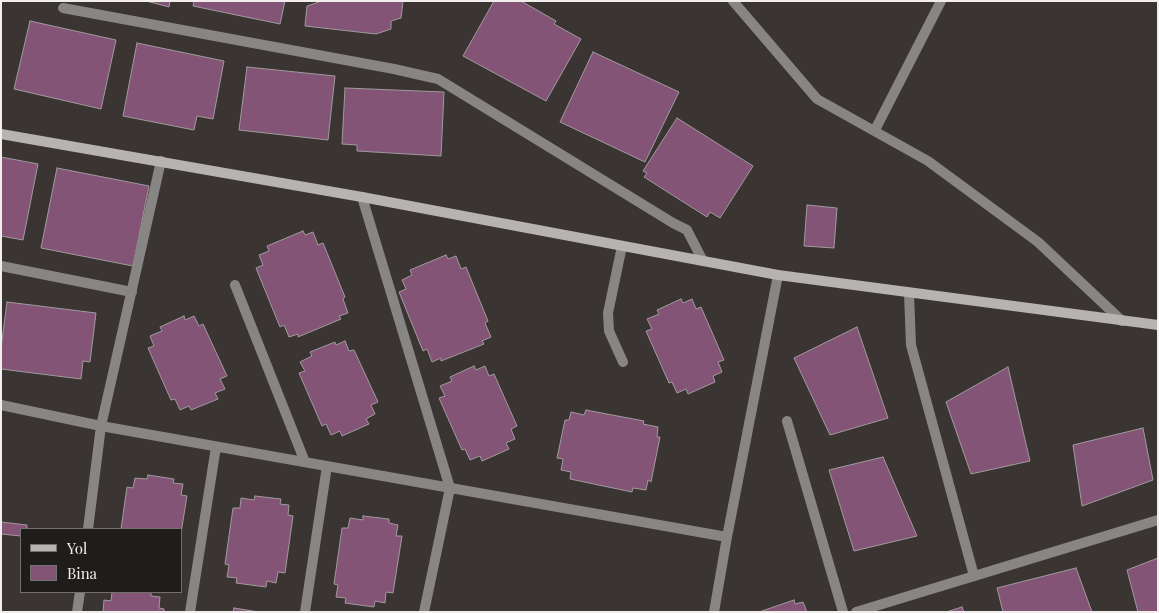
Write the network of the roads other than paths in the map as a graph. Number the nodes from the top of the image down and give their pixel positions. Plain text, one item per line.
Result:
1 (733, 1) edge
2 (941, 1) edge
3 (63, 8) dead end
4 (875, 130) junction
5 (1, 134) edge
6 (162, 161) junction
7 (362, 197) junction
8 (622, 246) junction
9 (703, 261) junction
10 (1, 266) edge
11 (778, 275) junction
12 (235, 285) dead end
13 (132, 292) junction
14 (909, 292) junction
15 (1122, 321) junction
16 (1158, 326) edge
17 (623, 362) dead end
18 (1, 405) edge
19 (787, 421) dead end
20 (101, 426) junction
21 (216, 447) junction
22 (305, 462) junction
23 (327, 466) junction
24 (450, 488) junction
25 (1158, 520) edge
26 (88, 528) edge
27 (727, 537) junction
28 (974, 576) junction
29 (80, 593) edge
30 (77, 612) edge
31 (190, 612) edge
32 (305, 612) edge
33 (424, 612) edge
34 (714, 612) edge
35 (843, 612) edge
36 (856, 612) edge

1 - 4 street
2 - 4 street
3 - 9 street
4 - 15 street
5 - 6 street
6 - 7 street
6 - 13 street
7 - 8 street
7 - 24 street
8 - 9 street
8 - 17 street
9 - 11 street
10 - 13 street
11 - 14 street
11 - 27 street
12 - 22 street
13 - 20 street
14 - 15 street
14 - 28 street
15 - 16 street
18 - 20 street
19 - 35 street
20 - 21 street
20 - 26 street
21 - 22 street
21 - 31 street
22 - 23 street
23 - 24 street
23 - 32 street
24 - 27 street
24 - 33 street
25 - 28 street
27 - 34 street
28 - 36 street
29 - 30 street

